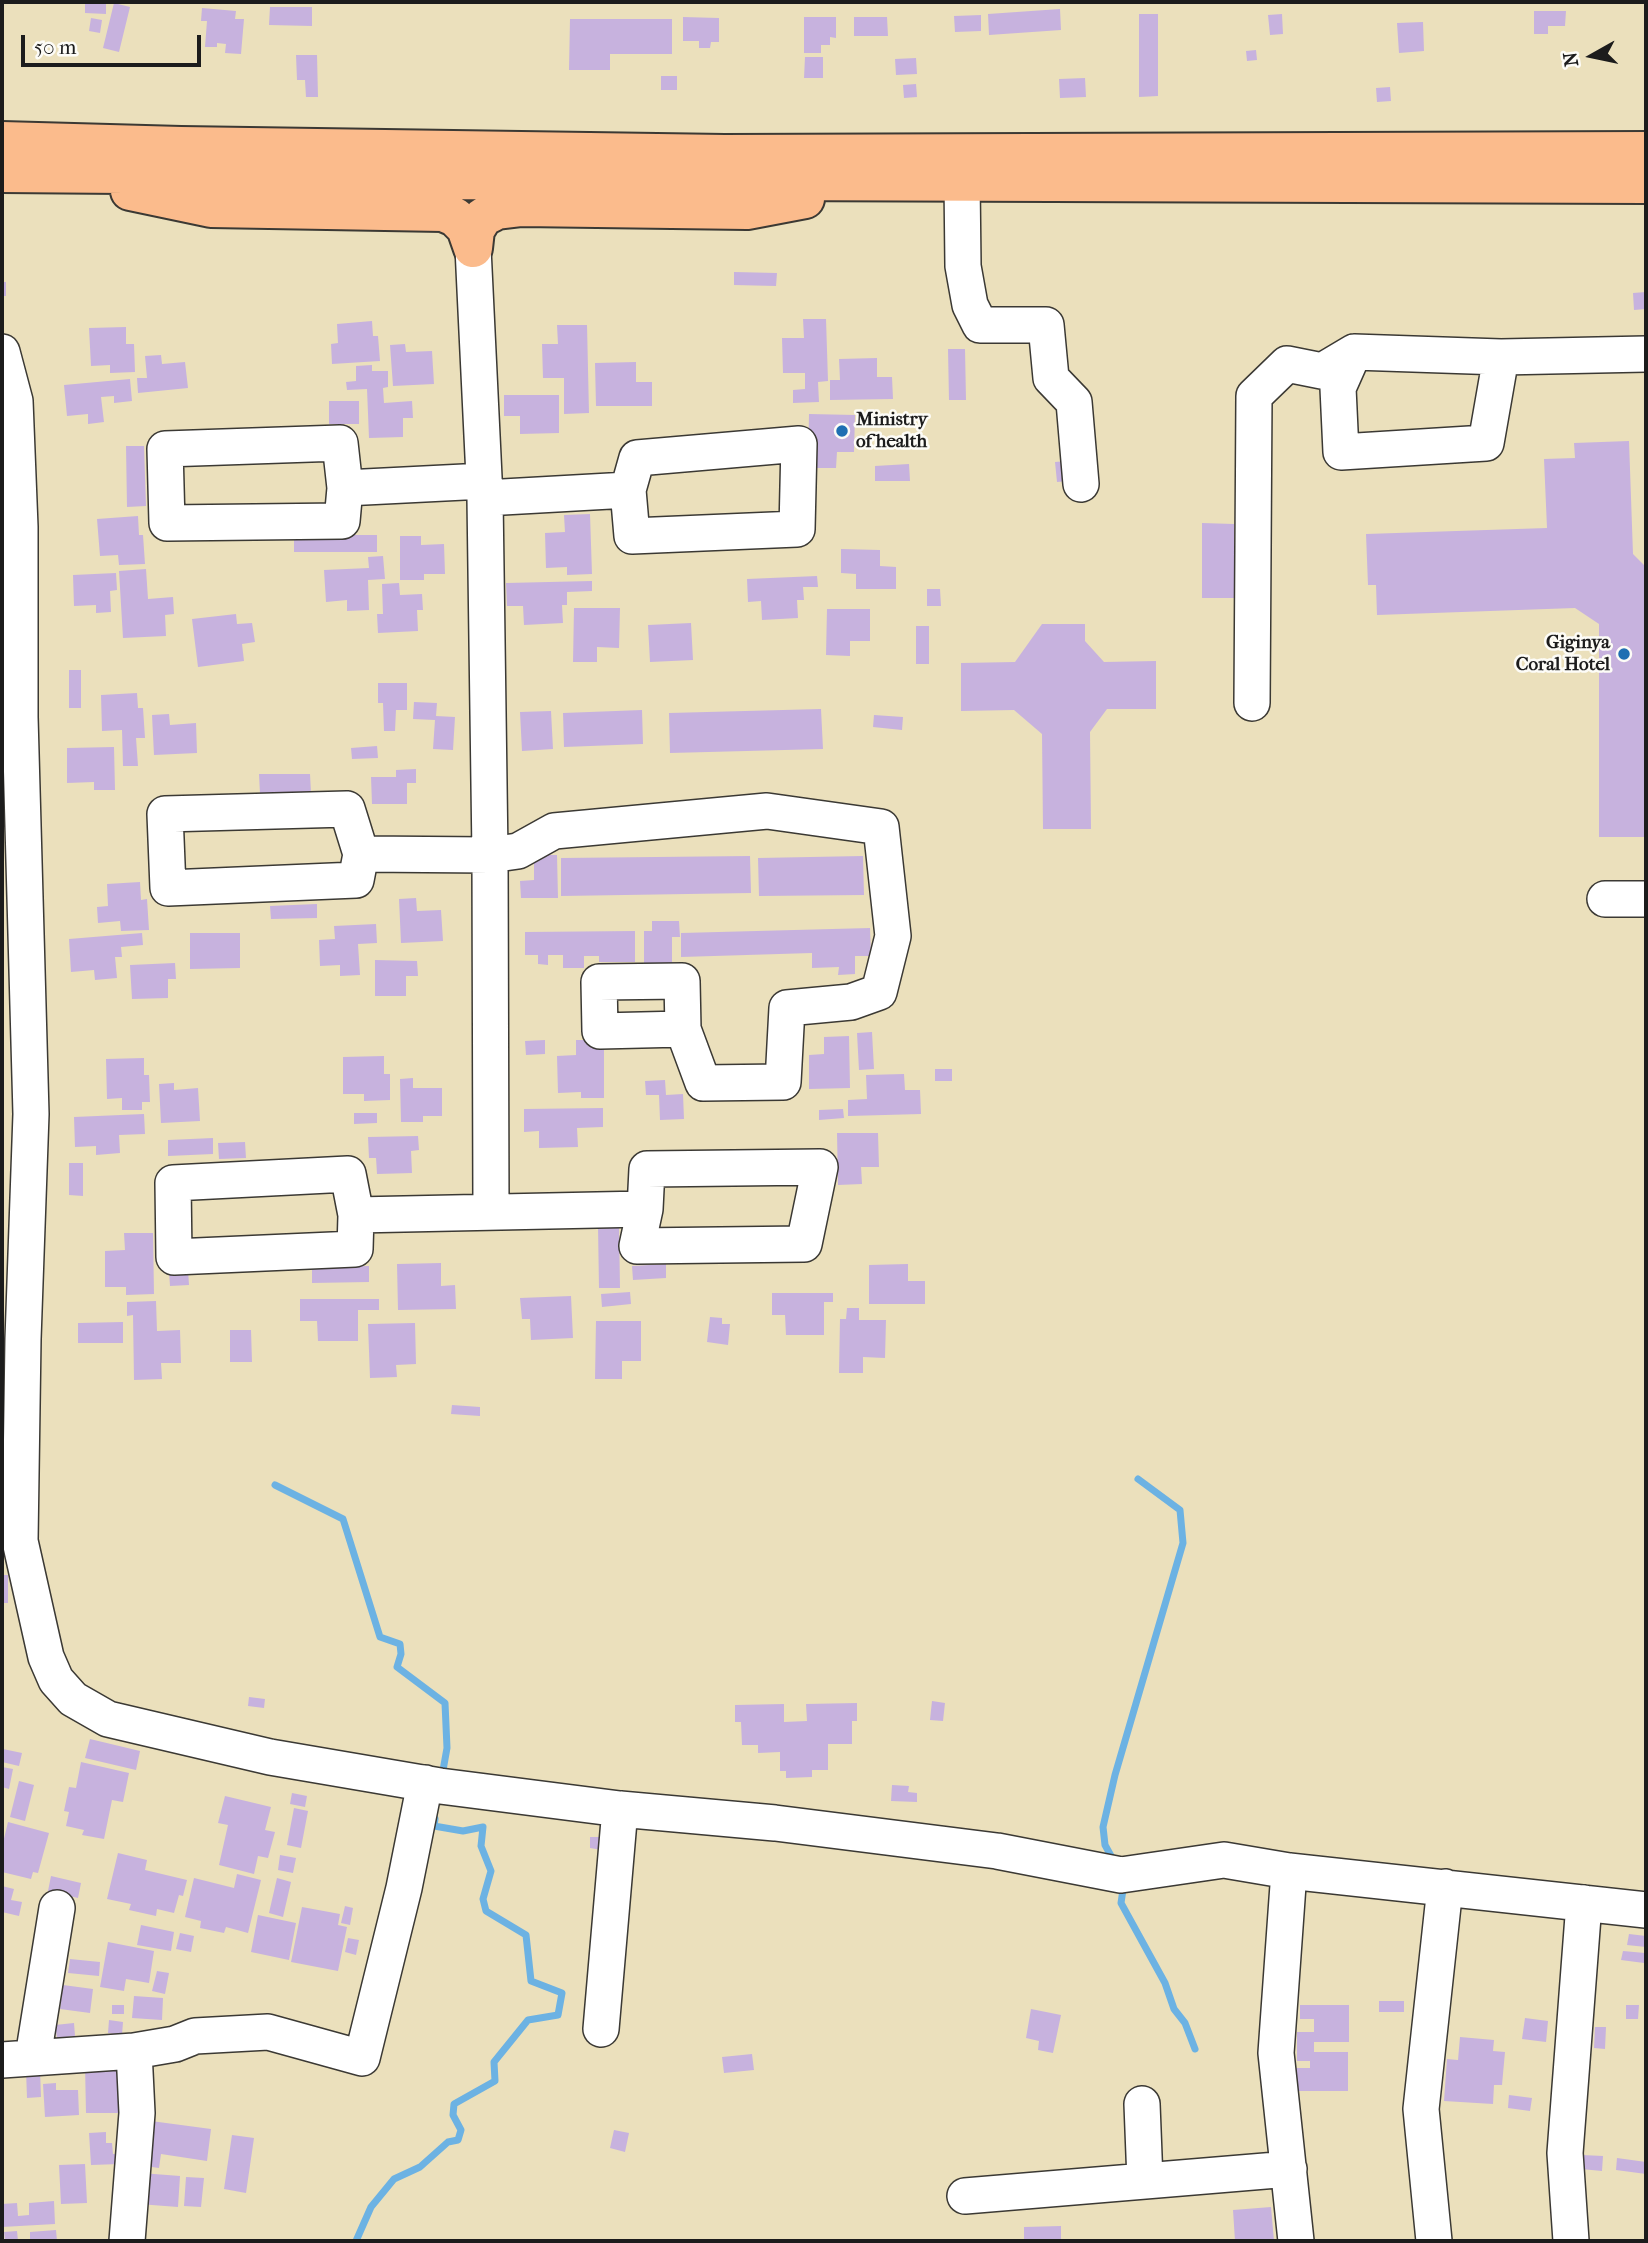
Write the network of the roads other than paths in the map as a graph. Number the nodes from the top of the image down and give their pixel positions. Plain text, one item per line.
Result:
1 (2, 141) edge
2 (1646, 151) edge
3 (2, 173) edge
4 (42, 173) junction
5 (962, 181) junction
6 (900, 183) junction
7 (1646, 184) edge
8 (473, 248) junction
9 (2, 352) edge
10 (1354, 352) junction
11 (1646, 354) edge
12 (1501, 357) junction
13 (1081, 484) dead end
14 (345, 488) junction
15 (484, 490) junction
16 (628, 490) junction
17 (1252, 703) dead end
18 (11, 718) edge
19 (361, 854) junction
20 (490, 855) junction
21 (1605, 899) dead end
22 (1646, 899) edge
23 (683, 1029) dead end
24 (645, 1209) junction
25 (491, 1212) junction
26 (356, 1216) junction
27 (13, 1339) edge
28 (11, 1540) edge
29 (425, 1783) junction
30 (620, 1808) junction
31 (1289, 1871) junction
32 (1445, 1887) junction
33 (1584, 1903) junction
34 (57, 1908) dead end
35 (1646, 1910) edge
36 (601, 2029) dead end
37 (134, 2051) junction
38 (18, 2058) edge
39 (1142, 2104) dead end
40 (1289, 2169) junction
41 (1145, 2181) junction
42 (965, 2196) dead end
43 (127, 2241) edge
44 (1296, 2241) edge
45 (1434, 2241) edge
46 (1571, 2241) edge

1 - 2 main road
3 - 4 main road
4 - 6 main road
4 - 8 main road
5 - 6 main road
5 - 7 main road
5 - 13 street
6 - 8 main road
8 - 15 street
9 - 18 street
10 - 12 street
10 - 12 street
10 - 17 street
11 - 12 street
14 - 14 street
14 - 15 street
15 - 16 street
15 - 20 street
16 - 16 street
18 - 27 street
19 - 19 street
19 - 20 street
20 - 23 street
20 - 25 street
21 - 22 street
24 - 24 street
24 - 25 street
25 - 26 street
26 - 26 street
27 - 28 street
28 - 29 street
29 - 30 street
29 - 37 street
30 - 31 street
30 - 36 street
31 - 32 street
31 - 40 street
32 - 33 street
32 - 45 street
33 - 35 street
33 - 46 street
34 - 38 street
37 - 38 street
37 - 43 street
39 - 41 street
40 - 41 street
40 - 44 street
41 - 42 street

